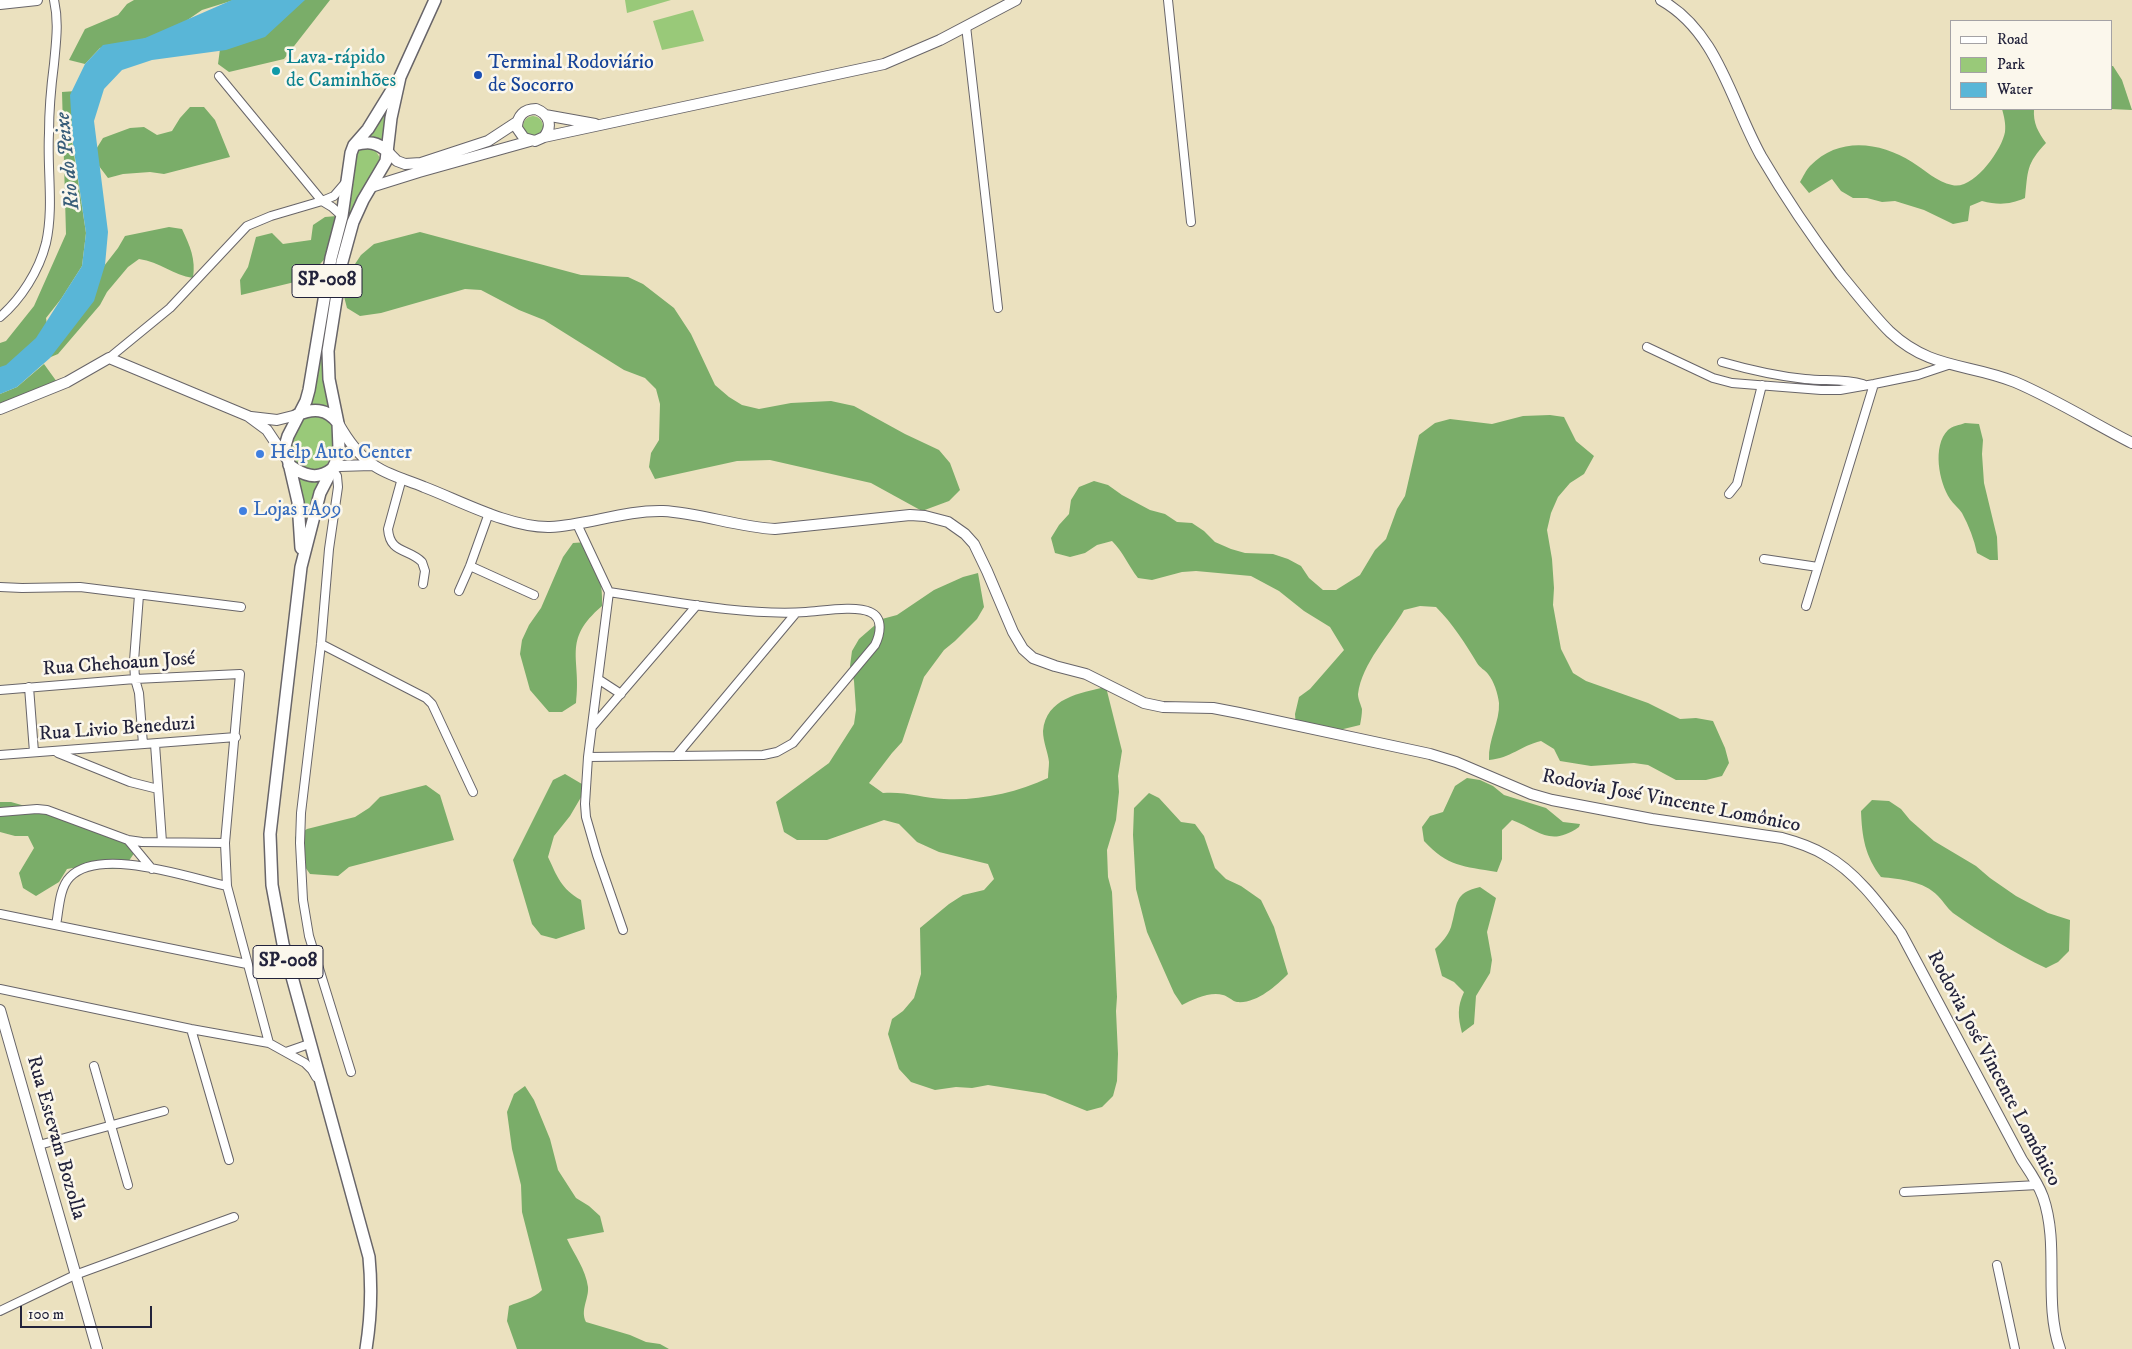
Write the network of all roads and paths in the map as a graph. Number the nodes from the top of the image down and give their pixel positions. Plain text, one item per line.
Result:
1 (37, 0) edge
2 (54, 0) edge
3 (435, 0) edge
4 (1016, 0) edge
5 (1168, 0) edge
6 (1661, 0) edge
7 (0, 4) edge
8 (966, 26) junction
9 (218, 76) dead end
10 (400, 77) junction
11 (545, 115) junction
12 (517, 122) junction
13 (601, 125) junction
14 (544, 137) junction
15 (530, 141) junction
16 (354, 145) junction
17 (388, 152) junction
18 (348, 179) junction
19 (371, 188) junction
20 (322, 201) junction
21 (342, 216) junction
22 (1191, 222) dead end
23 (998, 308) dead end
24 (0, 317) edge
25 (1647, 347) dead end
26 (109, 358) junction
27 (1722, 362) dead end
28 (1948, 365) junction
29 (1762, 385) junction
30 (1871, 385) junction
31 (0, 409) edge
32 (297, 415) junction
33 (248, 416) junction
34 (338, 423) junction
35 (2132, 443) edge
36 (289, 464) junction
37 (372, 465) junction
38 (332, 470) junction
39 (402, 478) junction
40 (1729, 494) dead end
41 (489, 513) junction
42 (577, 524) junction
43 (1764, 558) dead end
44 (470, 566) junction
45 (301, 567) junction
46 (1818, 567) junction
47 (423, 584) dead end
48 (0, 586) edge
49 (459, 591) dead end
50 (609, 592) junction
51 (139, 595) junction
52 (534, 595) dead end
53 (697, 605) junction
54 (1806, 606) dead end
55 (241, 607) dead end
56 (796, 613) junction
57 (321, 644) junction
58 (135, 679) junction
59 (598, 679) junction
60 (29, 687) junction
61 (0, 690) edge
62 (621, 694) junction
63 (592, 727) junction
64 (236, 737) junction
65 (143, 744) junction
66 (155, 744) junction
67 (34, 752) junction
68 (57, 752) junction
69 (0, 755) edge
70 (677, 755) junction
71 (588, 757) junction
72 (158, 789) junction
73 (473, 792) dead end
74 (0, 812) edge
75 (128, 840) junction
76 (162, 842) junction
77 (225, 843) junction
78 (152, 869) junction
79 (227, 886) junction
80 (0, 914) edge
81 (56, 924) junction
82 (623, 930) dead end
83 (247, 964) junction
84 (0, 989) edge
85 (0, 1010) edge
86 (191, 1029) junction
87 (269, 1043) junction
88 (309, 1044) junction
89 (286, 1052) junction
90 (94, 1066) dead end
91 (351, 1072) dead end
92 (321, 1088) junction
93 (164, 1111) dead end
94 (112, 1125) junction
95 (39, 1145) junction
96 (229, 1160) dead end
97 (128, 1185) dead end
98 (2038, 1185) junction
99 (1904, 1192) dead end
100 (234, 1217) dead end
101 (1997, 1265) dead end
102 (75, 1275) junction
103 (0, 1311) edge
104 (97, 1349) edge
105 (366, 1349) edge
106 (2015, 1349) edge
107 (2060, 1349) edge

1 - 7 street
2 - 24 street
3 - 10 main road, SP-008
4 - 8 street
5 - 22 street
6 - 28 street
8 - 13 street
8 - 23 street
9 - 20 street
10 - 16 main road, SP-008
10 - 17 main road, SP-008
11 - 12 street
11 - 13 street
11 - 14 street
12 - 15 street
12 - 17 street
13 - 14 street
14 - 15 street
15 - 19 street
16 - 17 main road
16 - 18 main road, SP-008
17 - 19 main road, SP-008
18 - 20 street
18 - 21 main road, SP-008
19 - 34 main road, SP-008
20 - 21 street
20 - 26 street
21 - 32 main road, SP-008
25 - 29 street
26 - 31 street
26 - 33 street
27 - 30 street
28 - 30 street
28 - 35 street
29 - 30 street
29 - 40 street
30 - 46 street
32 - 33 street
32 - 34 main road
32 - 36 main road, SP-008
33 - 36 street
34 - 37 street, Rodovia José Vincente Lomônico
34 - 38 main road, SP-008
36 - 38 main road
36 - 45 main road, SP-008
37 - 38 street, Rodovia José Vincente Lomônico
37 - 39 street, Rodovia José Vincente Lomônico
38 - 45 main road, SP-008
38 - 57 street
39 - 41 street, Rodovia José Vincente Lomônico
39 - 47 street
41 - 42 street, Rodovia José Vincente Lomônico
41 - 44 street
42 - 50 street
42 - 98 street, Rodovia José Vincente Lomônico
43 - 46 street
44 - 49 street
44 - 52 street
45 - 88 main road, SP-008
46 - 54 street
48 - 51 street
50 - 53 street
50 - 59 street
51 - 55 street
51 - 58 street
53 - 56 street
53 - 62 street
56 - 70 street
56 - 70 street
57 - 73 street
57 - 91 street
58 - 60 street, Rua Chehoaun José
58 - 64 street, Rua Chehoaun José
58 - 65 street
59 - 62 street
59 - 63 street
60 - 61 street, Rua Chehoaun José
60 - 67 street
62 - 63 street
63 - 71 street
64 - 66 street, Rua Livio Beneduzi
64 - 77 street
65 - 66 street, Rua Livio Beneduzi
65 - 68 street, Rua Livio Beneduzi
66 - 72 street
67 - 68 street, Rua Livio Beneduzi
67 - 69 street, Rua Livio Beneduzi
68 - 72 street
70 - 71 street
71 - 82 street
72 - 76 street
74 - 75 street
75 - 76 street
75 - 78 street
76 - 77 street
77 - 79 street
78 - 79 street
78 - 81 street
79 - 83 street
80 - 81 street
81 - 83 street
83 - 87 street
84 - 86 street
85 - 95 street, Rua Estevam Bozolla
86 - 87 street
86 - 96 street
87 - 89 street
88 - 89 street
88 - 92 main road, SP-008
89 - 92 street
90 - 94 street
92 - 105 main road, SP-008
93 - 94 street
94 - 95 street
94 - 97 street
95 - 102 street, Rua Estevam Bozolla
98 - 99 street
98 - 107 street, Rodovia José Vincente Lomônico
100 - 102 street
101 - 106 street
102 - 103 street
102 - 104 street, Rua Estevam Bozolla

